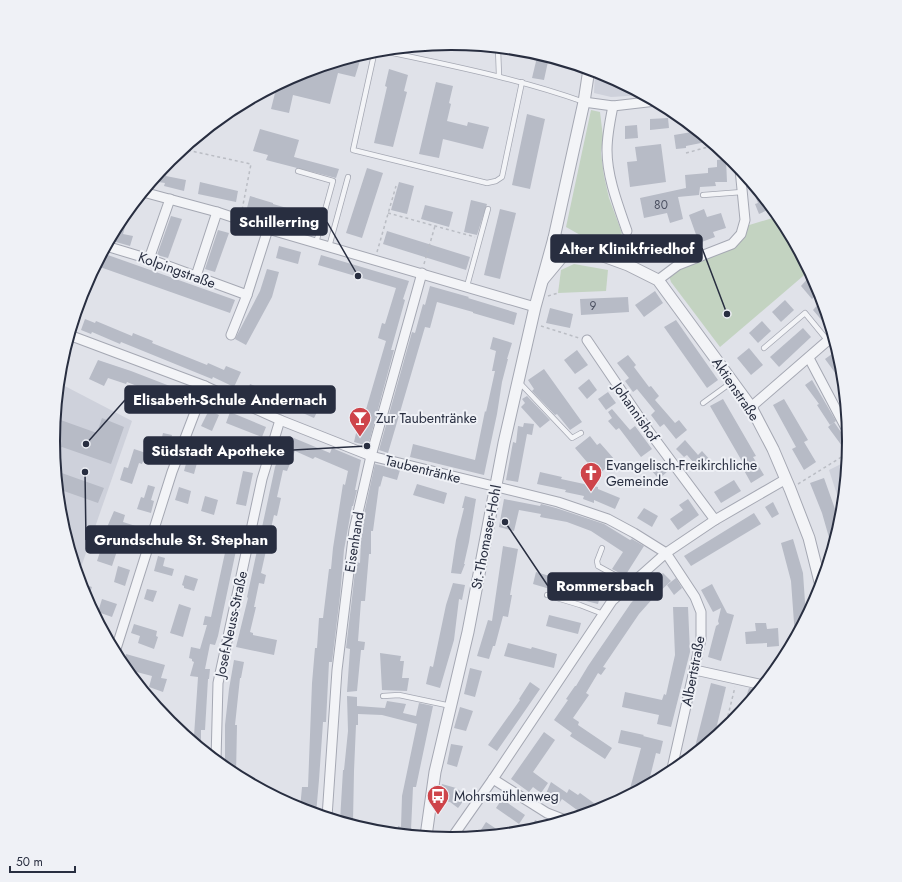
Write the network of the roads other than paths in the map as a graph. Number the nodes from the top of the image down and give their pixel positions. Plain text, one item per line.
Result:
1 (498, 53) edge
2 (396, 54) edge
3 (374, 58) edge
4 (588, 75) edge
5 (498, 76) junction
6 (522, 82) junction
7 (584, 102) junction
8 (646, 102) edge
9 (613, 106) junction
10 (298, 171) dead end
11 (348, 177) dead end
12 (741, 179) edge
13 (742, 192) junction
14 (149, 193) edge
15 (703, 195) dead end
16 (170, 199) junction
17 (488, 209) dead end
18 (217, 212) junction
19 (268, 229) junction
20 (627, 231) dead end
21 (554, 238) junction
22 (316, 243) junction
23 (111, 247) edge
24 (329, 247) junction
25 (583, 248) junction
26 (149, 259) junction
27 (422, 273) junction
28 (196, 276) junction
29 (658, 280) junction
30 (542, 282) junction
31 (467, 286) junction
32 (247, 296) junction
33 (535, 307) junction
34 (827, 334) edge
35 (231, 335) dead end
36 (74, 337) edge
37 (587, 340) road end
38 (829, 340) edge
39 (764, 348) dead end
40 (810, 358) junction
41 (518, 381) junction
42 (732, 382) junction
43 (205, 386) junction
44 (703, 403) dead end
45 (751, 407) junction
46 (841, 419) edge
47 (280, 420) junction
48 (581, 433) dead end
49 (370, 456) junction
50 (788, 484) junction
51 (496, 487) junction
52 (715, 520) junction
53 (602, 548) dead end
54 (666, 553) junction
55 (818, 575) edge
56 (631, 584) junction
57 (547, 595) dead end
58 (603, 614) junction
59 (117, 644) edge
60 (695, 670) junction
61 (757, 684) edge
62 (383, 696) dead end
63 (451, 706) junction
64 (216, 753) edge
65 (675, 761) edge
66 (493, 779) junction
67 (327, 812) edge
68 (558, 817) edge
69 (427, 831) edge
70 (456, 832) edge

1 - 5 lane
2 - 5 lane
3 - 6 lane
4 - 7 street
5 - 6 lane
6 - 7 lane
7 - 9 street
7 - 21 street
8 - 9 street
9 - 20 street
10 - 22 lane
11 - 24 lane
12 - 13 street
13 - 15 lane
13 - 29 street
14 - 16 street
16 - 18 street
16 - 26 street
17 - 31 lane
18 - 19 street
18 - 28 street
19 - 22 street
19 - 32 street
21 - 25 street, Aktienstraße
21 - 30 street, St.-Thomaser-Hohl
22 - 24 street
23 - 26 street, Kolpingstraße
24 - 27 street
25 - 29 street, Aktienstraße
25 - 30 street
26 - 28 street, Kolpingstraße
27 - 31 street
27 - 49 street, Eisenhand
28 - 32 street, Kolpingstraße
29 - 42 street, Aktienstraße
30 - 33 street, St.-Thomaser-Hohl
31 - 33 street
32 - 35 street
33 - 41 street, St.-Thomaser-Hohl
34 - 39 lane
36 - 43 street, Taubentränke
37 - 52 street, Johannishof
38 - 40 street
40 - 45 street
40 - 46 street
41 - 48 lane
41 - 51 street, St.-Thomaser-Hohl
42 - 44 lane
42 - 45 street, Aktienstraße
43 - 47 street, Taubentränke
43 - 59 street
45 - 50 street, Aktienstraße
47 - 49 street, Taubentränke
47 - 64 street, Josef-Neuss-Straße
49 - 51 street, Taubentränke
49 - 67 street, Eisenhand
50 - 52 street
50 - 55 street, Aktienstraße
51 - 54 street, Taubentränke
51 - 63 street, St.-Thomaser-Hohl
52 - 54 street
53 - 56 lane
54 - 56 street
54 - 60 street, Albertstraße
56 - 58 street
57 - 58 lane
58 - 66 street
60 - 61 street
60 - 65 street, Albertstraße
62 - 63 lane
63 - 69 street, St.-Thomaser-Hohl
66 - 68 street
66 - 70 street

